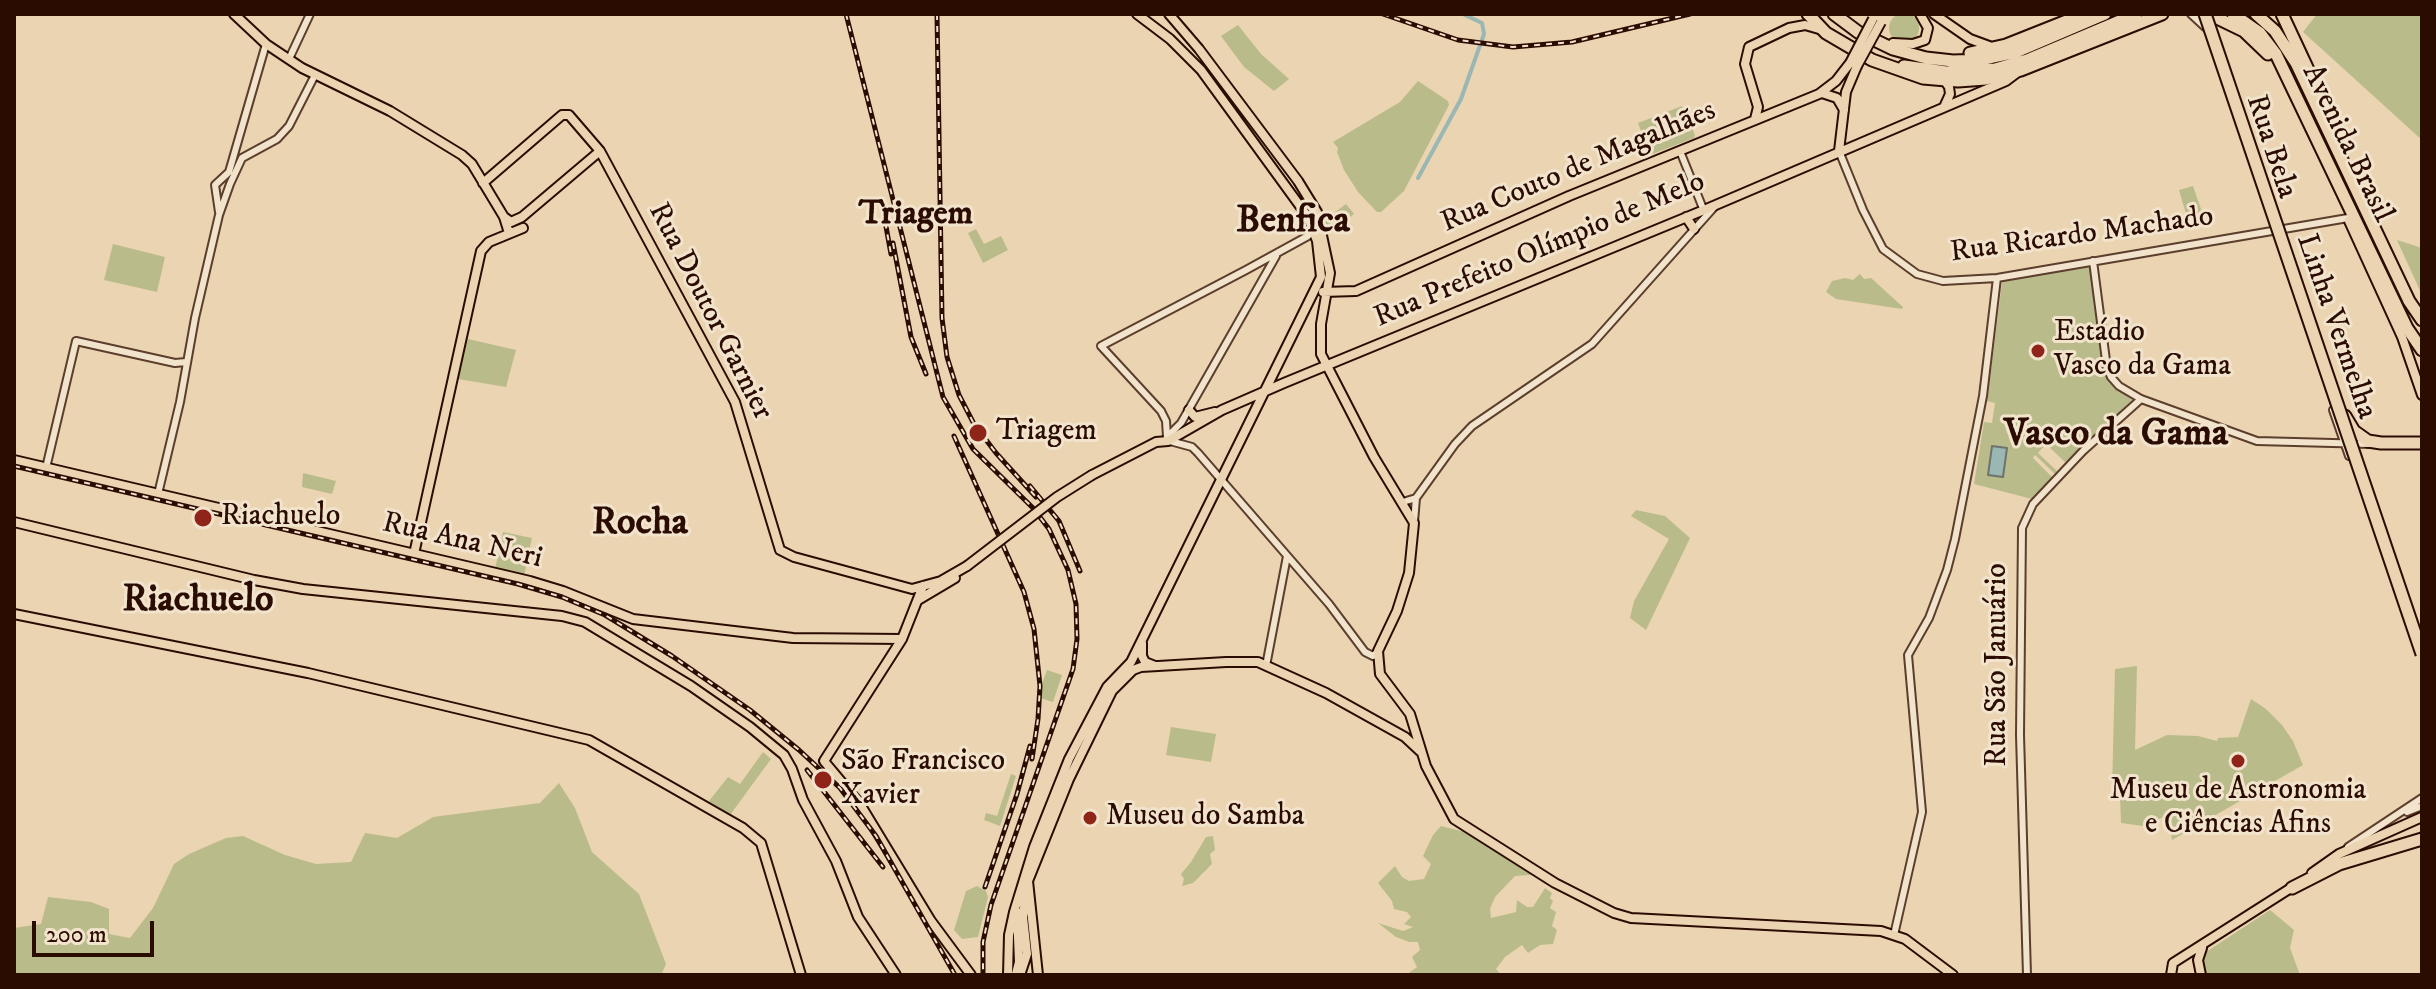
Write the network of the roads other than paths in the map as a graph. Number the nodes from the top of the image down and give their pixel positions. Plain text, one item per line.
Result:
1 (234, 14) edge
2 (310, 14) edge
3 (1137, 14) edge
4 (1169, 14) edge
5 (1800, 14) edge
6 (1808, 14) edge
7 (1817, 14) edge
8 (1834, 14) edge
9 (1843, 14) edge
10 (1888, 14) edge
11 (2084, 14) edge
12 (2105, 14) edge
13 (2136, 14) edge
14 (2162, 14) edge
15 (2191, 14) edge
16 (2208, 14) edge
17 (2233, 14) edge
18 (2256, 14) edge
19 (1928, 15) edge
20 (2273, 15) edge
21 (1877, 18) edge
22 (1149, 21) edge
23 (1789, 28) junction
24 (1184, 32) junction
25 (1826, 33) junction
26 (1170, 39) junction
27 (1893, 43) junction
28 (266, 44) junction
29 (2006, 45) junction
30 (1880, 57) junction
31 (289, 59) junction
32 (1854, 65) junction
33 (2018, 71) junction
34 (315, 75) junction
35 (1945, 81) junction
36 (1819, 94) junction
37 (1755, 97) junction
38 (1944, 106) junction
39 (1784, 108) junction
40 (2320, 111) junction
41 (1844, 116) junction
42 (1755, 119) junction
43 (1868, 139) junction
44 (600, 151) junction
45 (1680, 151) junction
46 (1839, 151) junction
47 (235, 153) junction
48 (242, 158) junction
49 (219, 180) junction
50 (483, 183) junction
51 (230, 184) junction
52 (220, 204) junction
53 (1716, 205) junction
54 (1704, 210) junction
55 (504, 217) junction
56 (1686, 217) junction
57 (1319, 219) junction
58 (2348, 220) junction
59 (1696, 227) junction
60 (523, 228) dead end
61 (1314, 231) junction
62 (2274, 231) junction
63 (509, 233) junction
64 (1278, 252) junction
65 (2093, 261) junction
66 (1330, 273) junction
67 (1997, 278) junction
68 (1326, 292) junction
69 (1351, 292) junction
70 (1315, 294) junction
71 (2418, 309) edge
72 (2402, 318) junction
73 (2422, 322) edge
74 (2419, 347) edge
75 (186, 362) junction
76 (1326, 366) junction
77 (1274, 373) junction
78 (2328, 379) junction
79 (1284, 383) junction
80 (1263, 393) junction
81 (2422, 395) edge
82 (2138, 398) junction
83 (1189, 410) junction
84 (1222, 410) junction
85 (1167, 439) junction
86 (2345, 444) junction
87 (2422, 444) edge
88 (14, 460) edge
89 (46, 468) junction
90 (1220, 478) junction
91 (158, 494) junction
92 (1416, 498) junction
93 (1403, 502) junction
94 (14, 518) edge
95 (1414, 523) junction
96 (414, 554) junction
97 (1287, 556) junction
98 (965, 567) junction
99 (929, 573) dead end
100 (941, 581) junction
101 (923, 586) junction
102 (912, 589) junction
103 (918, 600) junction
104 (14, 614) edge
105 (1143, 636) junction
106 (902, 639) junction
107 (1378, 651) junction
108 (2422, 652) edge
109 (2422, 664) edge
110 (1266, 666) junction
111 (1163, 667) junction
112 (1415, 730) junction
113 (1405, 737) junction
114 (1421, 751) junction
115 (1073, 761) junction
116 (1068, 772) junction
117 (2422, 798) edge
118 (2422, 806) edge
119 (2395, 817) junction
120 (2422, 817) edge
121 (2422, 839) edge
122 (2339, 854) junction
123 (1028, 881) junction
124 (2292, 888) junction
125 (1019, 895) junction
126 (1894, 935) junction
127 (2202, 947) junction
128 (1018, 974) edge
129 (801, 975) edge
130 (896, 975) edge
131 (971, 975) edge
132 (1008, 975) edge
133 (1038, 975) edge
134 (1953, 975) edge
135 (2027, 975) edge
136 (2171, 975) edge
137 (2201, 975) edge

1 - 28 main road
2 - 31 street
3 - 22 main road
4 - 22 main road
4 - 24 main road
5 - 23 main road
6 - 25 highway
7 - 30 highway
8 - 12 highway
9 - 27 highway
10 - 21 main road
11 - 29 highway
13 - 30 highway
14 - 33 highway
15 - 62 street, Rua Bela
16 - 58 highway, Avenida Brasil
16 - 78 highway, Linha Vermelha, bridge
16 - 108 highway, Linha Vermelha, bridge
17 - 72 highway, Avenida Brasil
18 - 40 highway, Avenida Brasil
19 - 27 main road
19 - 29 main road
20 - 40 highway
20 - 71 highway, Avenida Brasil
21 - 32 main road, bridge
22 - 26 main road
23 - 25 main road
23 - 37 main road
24 - 26 main road
24 - 57 main road
25 - 35 highway
26 - 61 main road
27 - 29 highway
28 - 31 main road
28 - 47 street
30 - 33 highway
31 - 34 main road
32 - 36 main road, Rua Couto de Magalhães
32 - 41 main road
33 - 35 highway
33 - 38 main road, Rua Prefeito Olímpio de Melo
34 - 48 street
34 - 50 main road
35 - 38 main road
36 - 39 main road, Rua Couto de Magalhães
36 - 41 main road
37 - 39 main road
37 - 42 main road
38 - 43 main road, Rua Prefeito Olímpio de Melo
39 - 42 main road, Rua Couto de Magalhães
40 - 71 highway, Avenida Brasil
41 - 43 main road
41 - 46 main road
42 - 45 main road, Rua Couto de Magalhães
43 - 46 main road, Rua Prefeito Olímpio de Melo
44 - 50 main road, Rua Doutor Garnier
44 - 55 main road
44 - 102 main road, Rua Doutor Garnier
45 - 54 street
45 - 69 main road, Rua Couto de Magalhães
46 - 53 main road, Rua Prefeito Olímpio de Melo
46 - 67 street, Rua Ricardo Machado
47 - 48 street
47 - 49 street
48 - 51 street
49 - 51 street
49 - 52 street
50 - 55 main road
51 - 52 street
52 - 75 street
53 - 54 main road, Rua Prefeito Olímpio de Melo
53 - 59 street
54 - 56 main road, Rua Prefeito Olímpio de Melo
54 - 59 street
55 - 63 main road
56 - 59 main road
56 - 76 main road, Rua Prefeito Olímpio de Melo
57 - 61 street
57 - 66 main road
58 - 62 street, Rua Ricardo Machado
58 - 72 highway
58 - 81 main road, Avenida Brasil
59 - 92 street
60 - 63 main road
61 - 64 street
61 - 70 main road
62 - 65 street, Rua Ricardo Machado
62 - 86 street, Rua Bela
63 - 96 main road
64 - 83 street
64 - 85 street
65 - 67 street, Rua Ricardo Machado
65 - 82 street
66 - 68 main road
66 - 69 main road
67 - 126 street
68 - 69 main road, Rua Couto de Magalhães
68 - 70 main road, Rua Couto de Magalhães
68 - 76 main road
70 - 77 main road
71 - 73 highway
72 - 74 highway, Avenida Brasil
75 - 89 street
75 - 91 street
76 - 79 main road, Rua Prefeito Olímpio de Melo
76 - 93 main road
77 - 79 main road
77 - 80 main road
78 - 87 highway, bridge
78 - 108 highway, Linha Vermelha, bridge
79 - 80 main road, Rua Prefeito Olímpio de Melo
80 - 84 main road, Rua Prefeito Olímpio de Melo
80 - 90 main road
82 - 86 street
82 - 135 street, Rua São Januário
83 - 84 main road
83 - 85 street
84 - 85 main road, Rua Prefeito Olímpio de Melo
85 - 90 street
85 - 98 main road, Rua Prefeito Olímpio de Melo, bridge
86 - 87 street
86 - 109 street, Rua Bela
88 - 89 main road, Rua Ana Neri
89 - 91 main road, Rua Ana Neri
90 - 97 street
90 - 105 main road
91 - 96 main road, Rua Ana Neri
92 - 93 street
92 - 95 street
93 - 95 main road
94 - 130 main road
95 - 107 main road
96 - 106 main road, Rua Ana Neri
97 - 107 street
97 - 110 street
98 - 100 main road
98 - 103 main road
99 - 100 main road
100 - 101 main road
101 - 102 main road
101 - 103 main road
102 - 103 main road
103 - 106 main road
104 - 129 main road
105 - 111 main road
105 - 115 main road
106 - 131 main road
107 - 112 main road
110 - 111 main road
110 - 113 main road
111 - 115 main road
112 - 113 main road
112 - 114 main road
113 - 114 main road
114 - 126 main road
115 - 116 main road
116 - 123 main road
116 - 125 main road
117 - 119 street
118 - 119 street
119 - 122 street
120 - 122 main road
121 - 124 highway
122 - 124 main road
123 - 128 main road
123 - 133 main road
124 - 127 main road
125 - 128 main road
125 - 132 main road
126 - 134 main road
127 - 136 main road
127 - 137 main road

